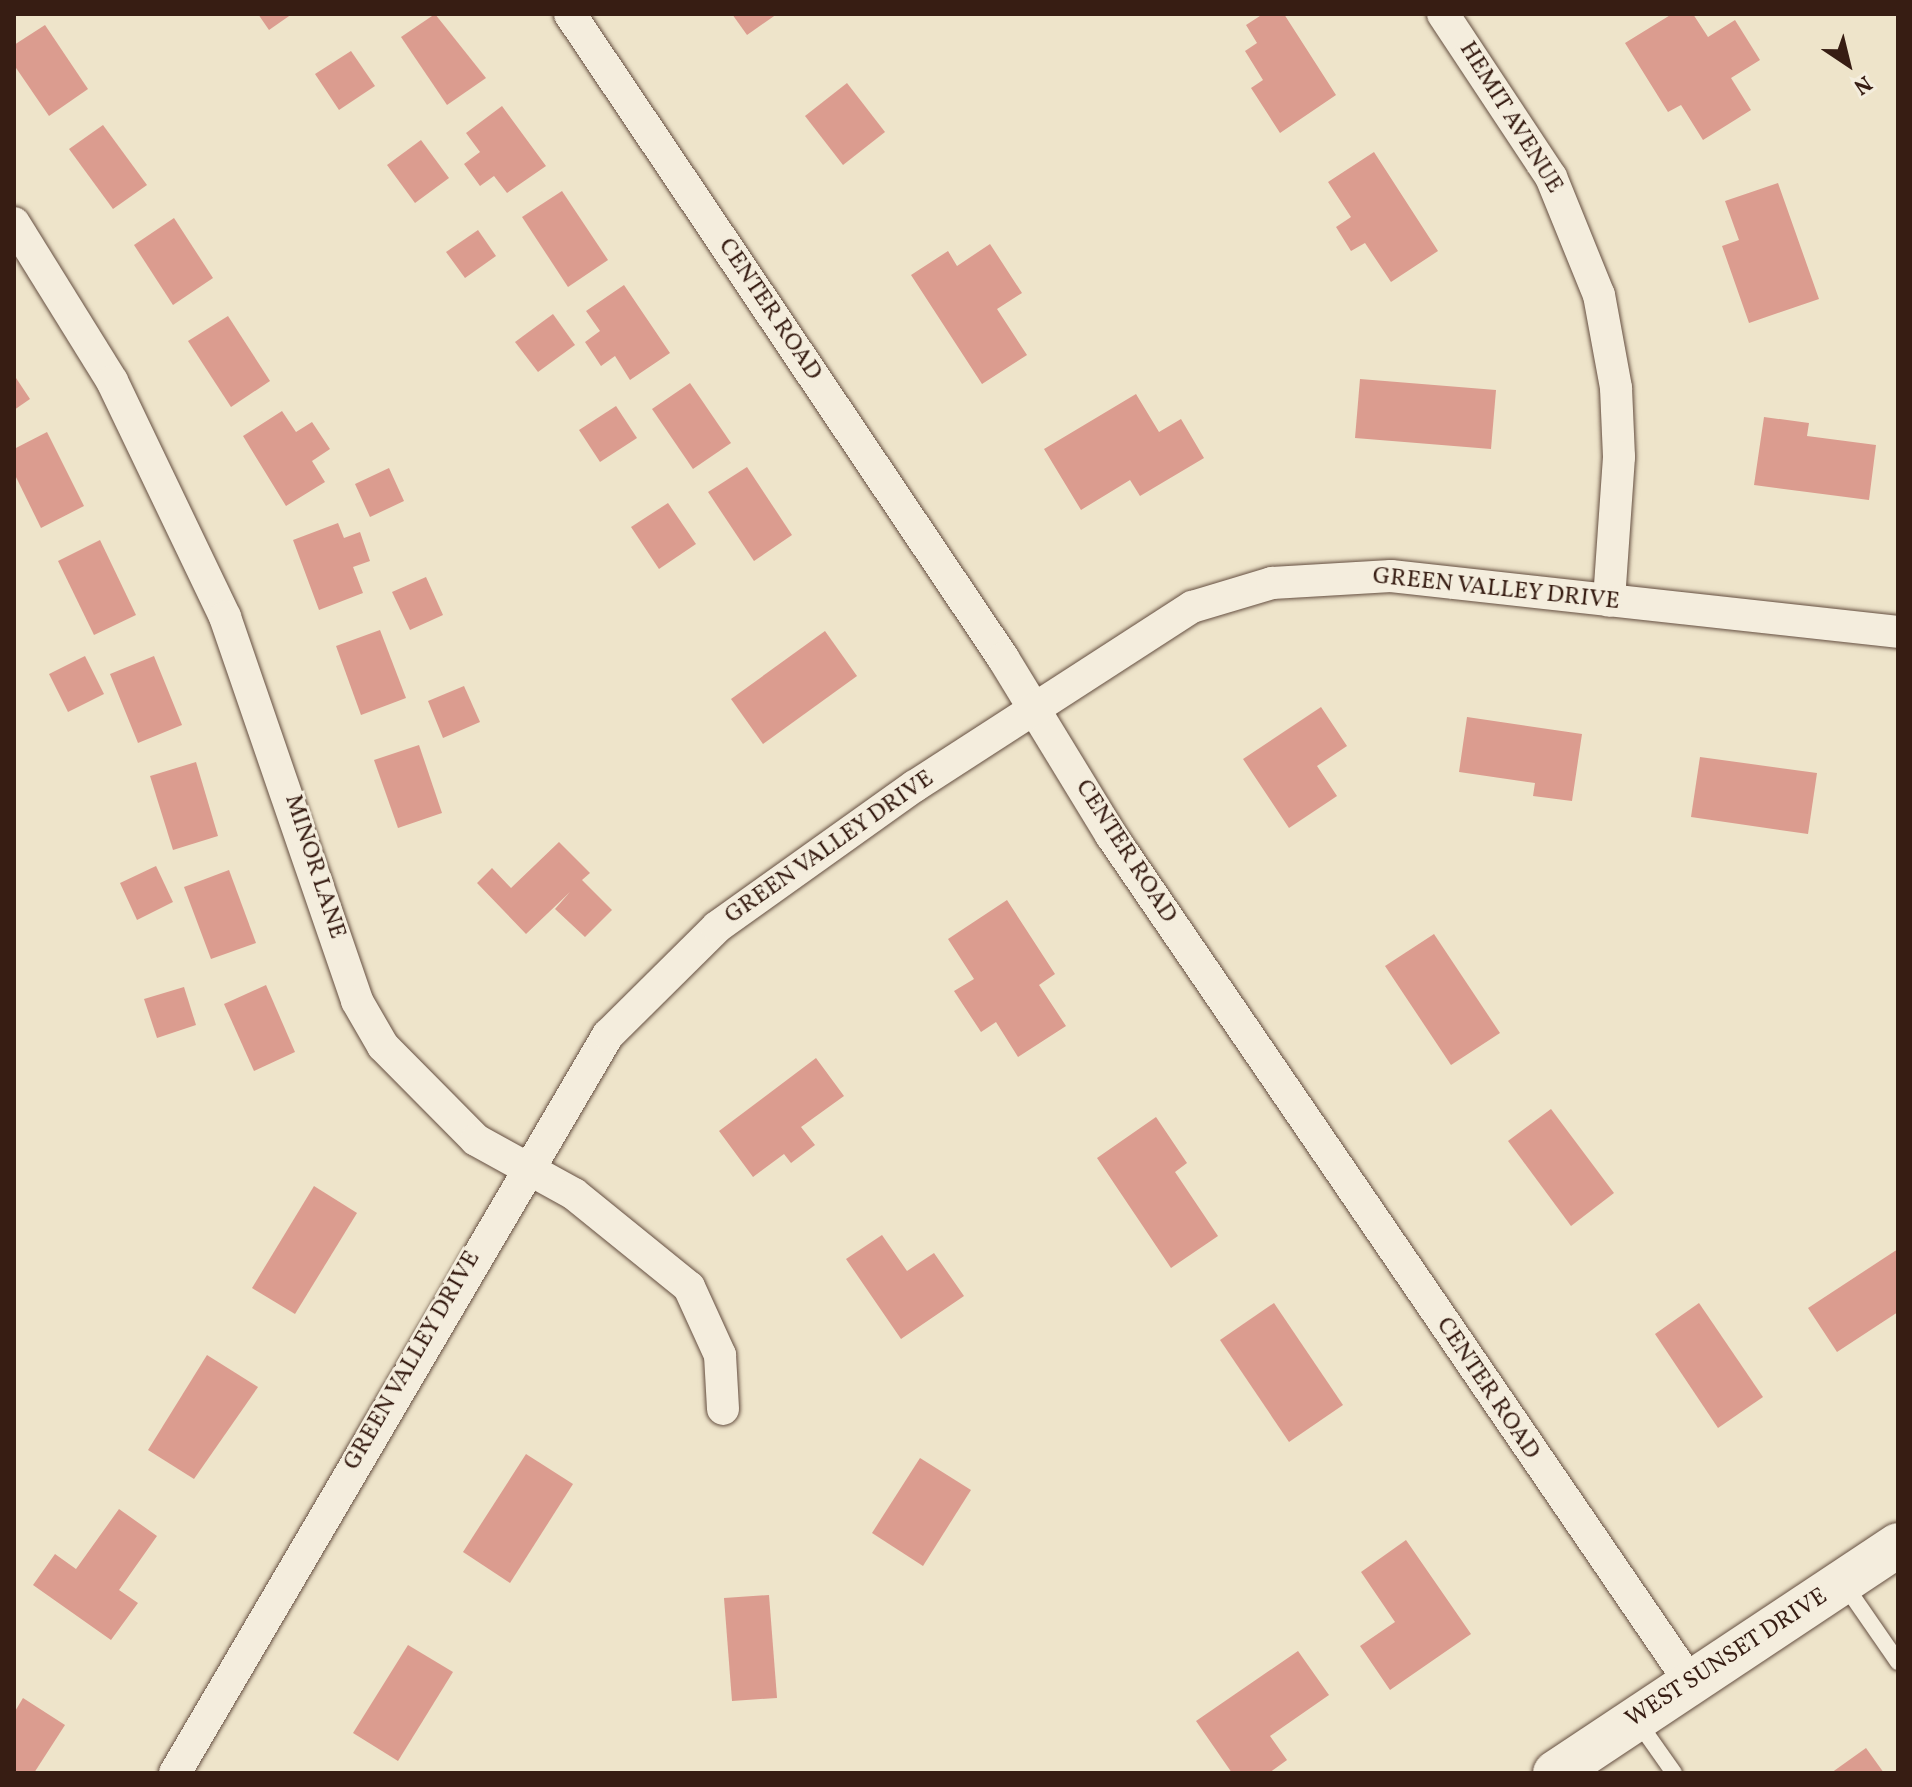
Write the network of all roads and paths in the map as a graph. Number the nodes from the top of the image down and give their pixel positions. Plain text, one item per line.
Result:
1 (570, 14) edge
2 (1443, 14) edge
3 (14, 223) edge
4 (1609, 601) junction
5 (1898, 632) edge
6 (1035, 709) junction
7 (525, 1168) junction
8 (723, 1409) dead end
9 (1898, 1545) edge
10 (1843, 1582) junction
11 (1898, 1662) edge
12 (1690, 1682) junction
13 (1636, 1719) junction
14 (175, 1773) edge
15 (1555, 1773) edge
16 (1674, 1773) edge

1 - 6 street, CENTER ROAD
2 - 4 street, HEMIT AVENUE
3 - 7 street, MINOR LANE
4 - 5 street, GREEN VALLEY DRIVE
4 - 6 street, GREEN VALLEY DRIVE
6 - 7 street, GREEN VALLEY DRIVE
6 - 12 street, CENTER ROAD
7 - 8 street, MINOR LANE
7 - 14 street, GREEN VALLEY DRIVE
9 - 10 main road, WEST SUNSET DRIVE
10 - 11 lane
10 - 12 main road, WEST SUNSET DRIVE
12 - 13 main road, WEST SUNSET DRIVE
13 - 15 main road, WEST SUNSET DRIVE
13 - 16 lane

